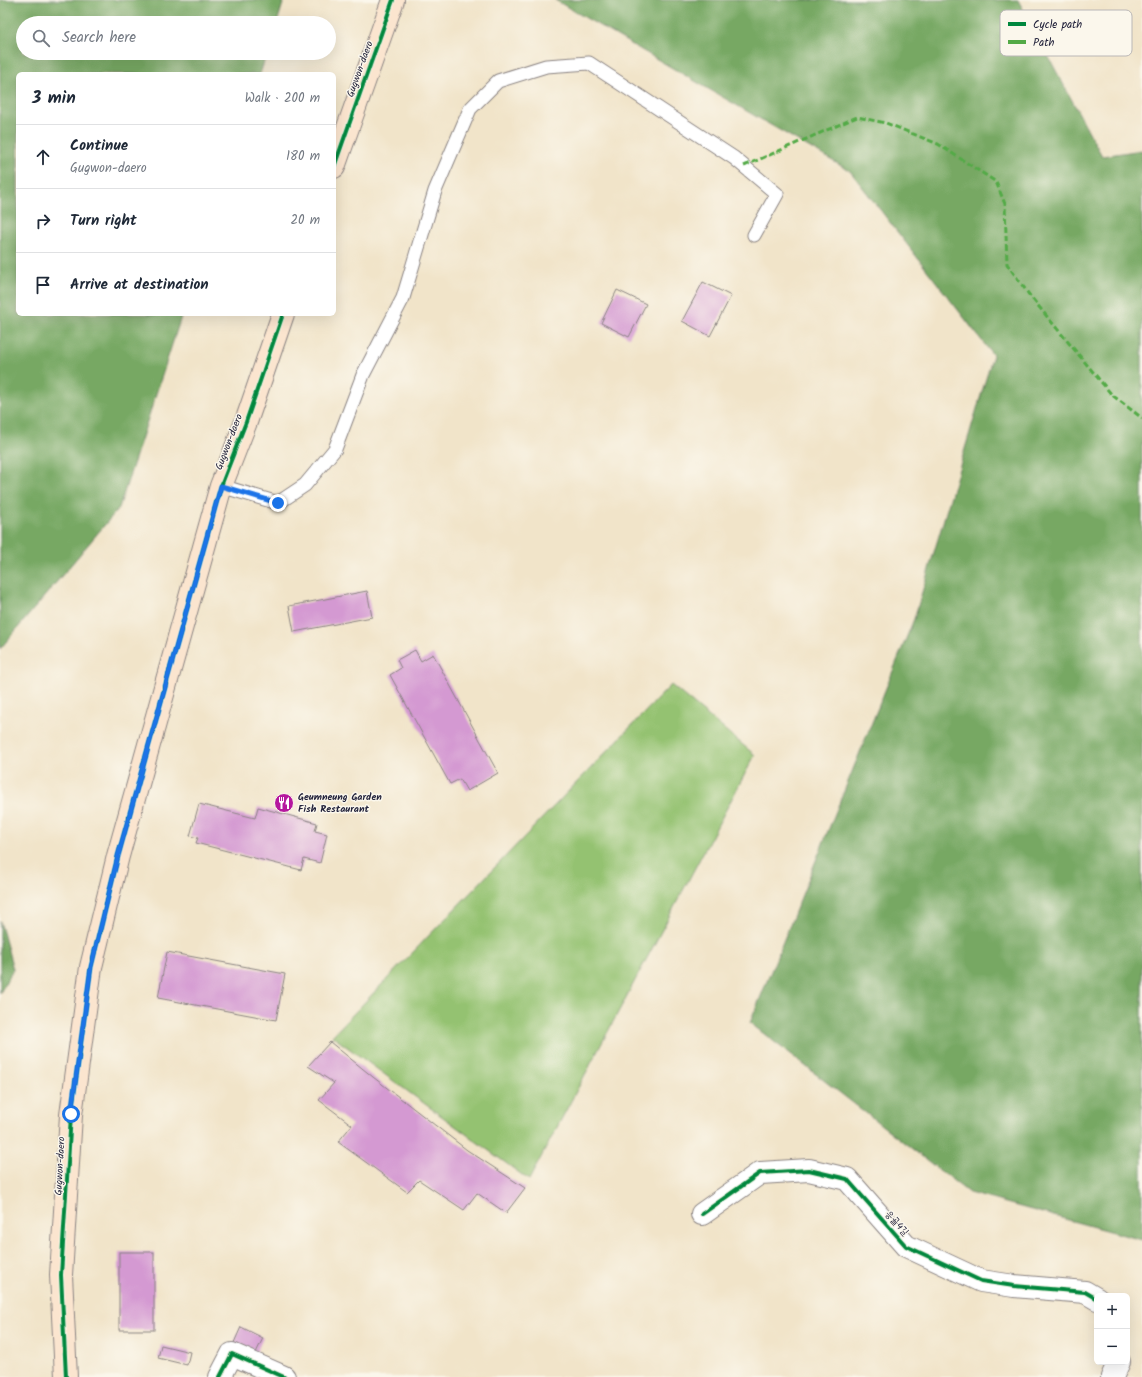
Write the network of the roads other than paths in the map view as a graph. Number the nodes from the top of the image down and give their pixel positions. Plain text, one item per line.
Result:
1 (393, 0) edge
2 (336, 161) edge
3 (754, 235) dead end
4 (282, 316) edge
5 (221, 486) junction
6 (702, 1214) dead end
7 (1094, 1297) edge
8 (1118, 1365) edge
9 (66, 1377) edge
10 (220, 1377) edge
11 (284, 1377) edge
12 (1112, 1377) edge

1 - 2 street, Gugwon-daero
3 - 5 lane
4 - 5 street, Gugwon-daero
5 - 9 street, Gugwon-daero
6 - 7 street, 응골4길
8 - 12 street
10 - 11 street

